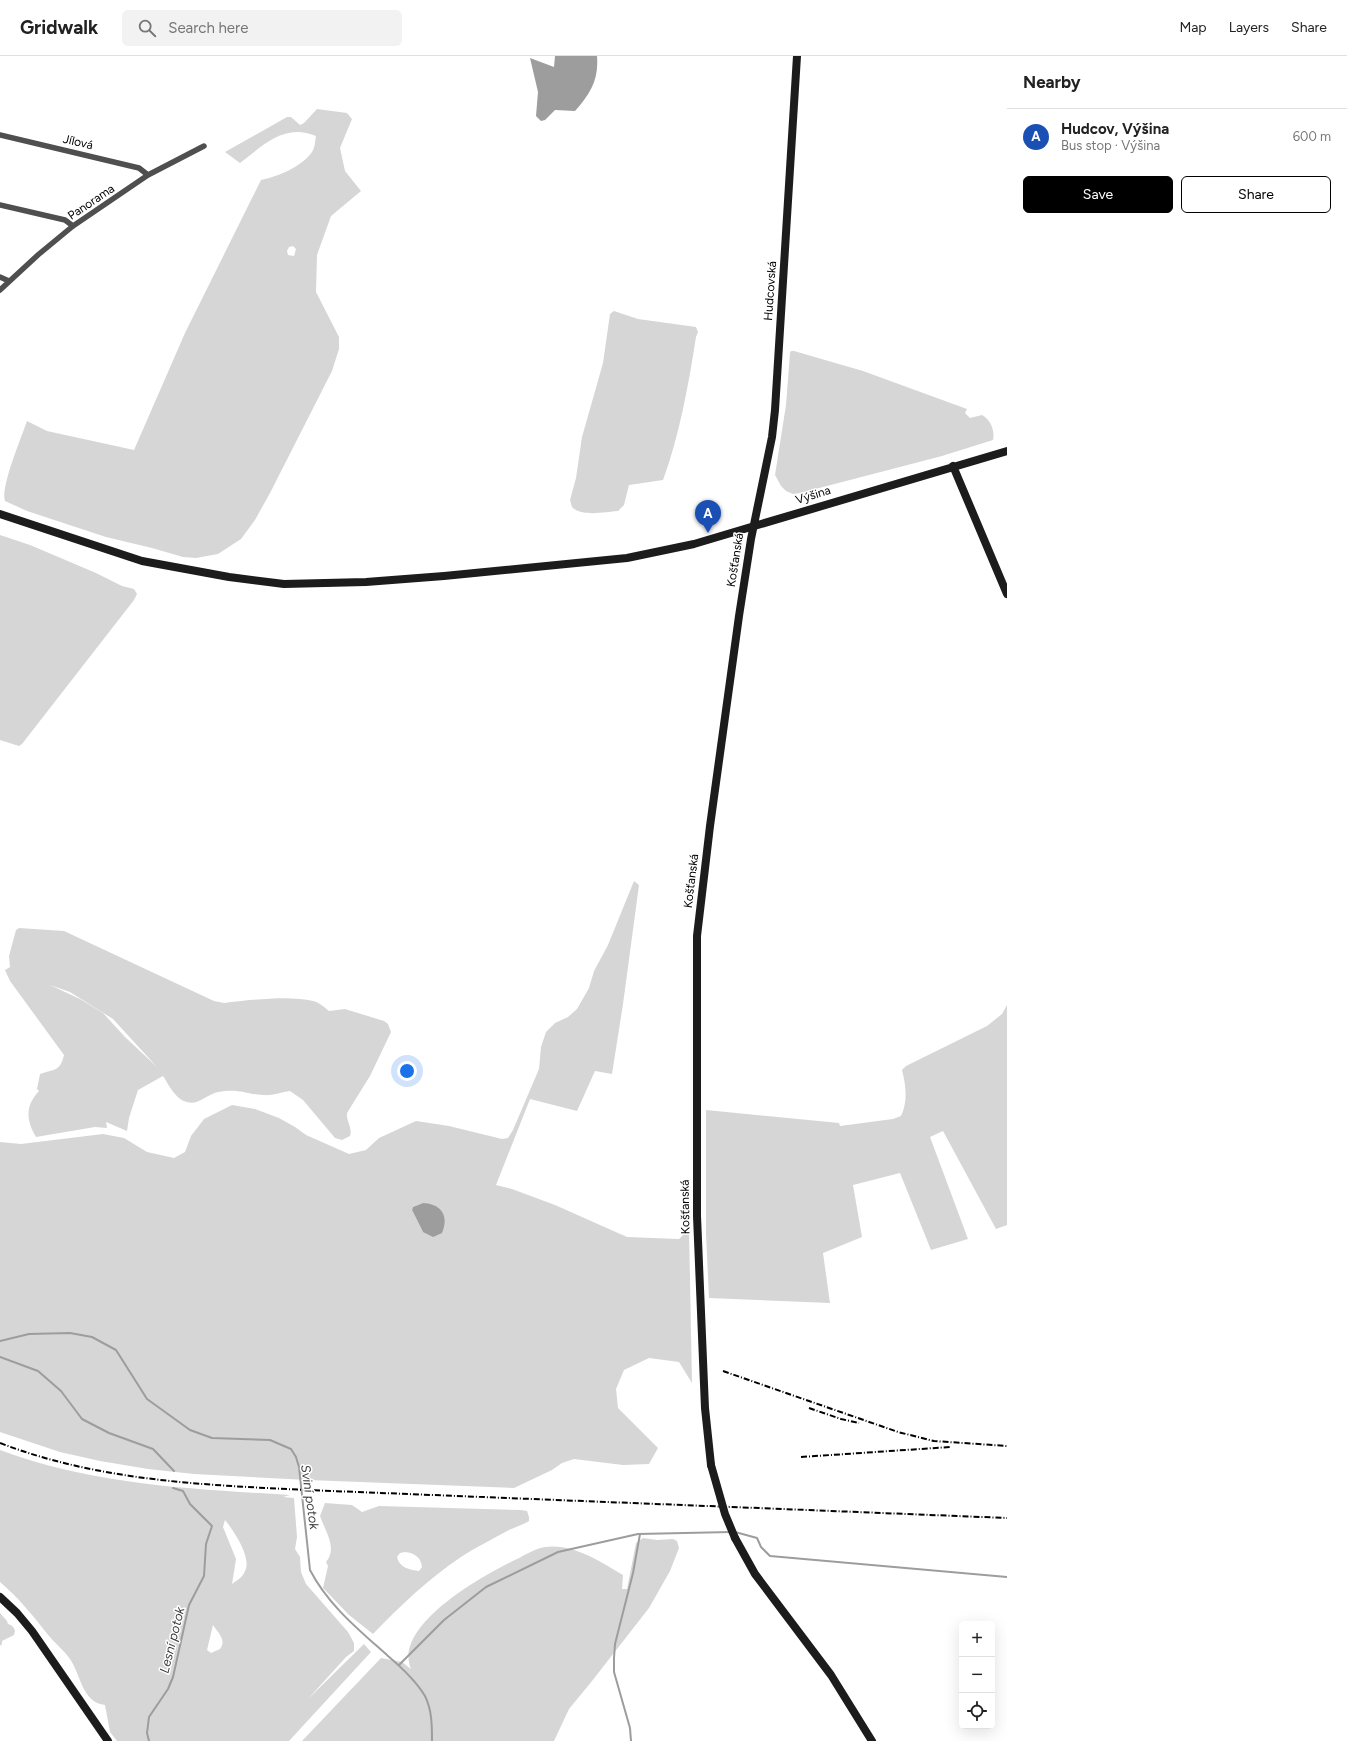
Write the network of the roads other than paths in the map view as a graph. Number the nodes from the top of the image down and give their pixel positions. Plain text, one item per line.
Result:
1 (797, 56) edge
2 (0, 135) edge
3 (204, 146) dead end
4 (148, 175) junction
5 (0, 205) edge
6 (73, 226) junction
7 (0, 277) edge
8 (9, 281) junction
9 (0, 290) edge
10 (1007, 451) edge
11 (953, 466) junction
12 (0, 514) edge
13 (753, 525) junction
14 (1007, 594) edge
15 (0, 1598) edge
16 (108, 1741) edge
17 (872, 1741) edge

1 - 13 street, Hudcovská
2 - 4 street, Jílová
3 - 4 street, Panorama
4 - 6 street, Panorama
5 - 6 street
6 - 8 street, Panorama
7 - 8 street
8 - 9 street, Panorama
10 - 11 street, Výšina
11 - 13 street, Výšina
11 - 14 street
12 - 13 street, Výšina
13 - 17 street, Košťanská, bridge
15 - 16 street

